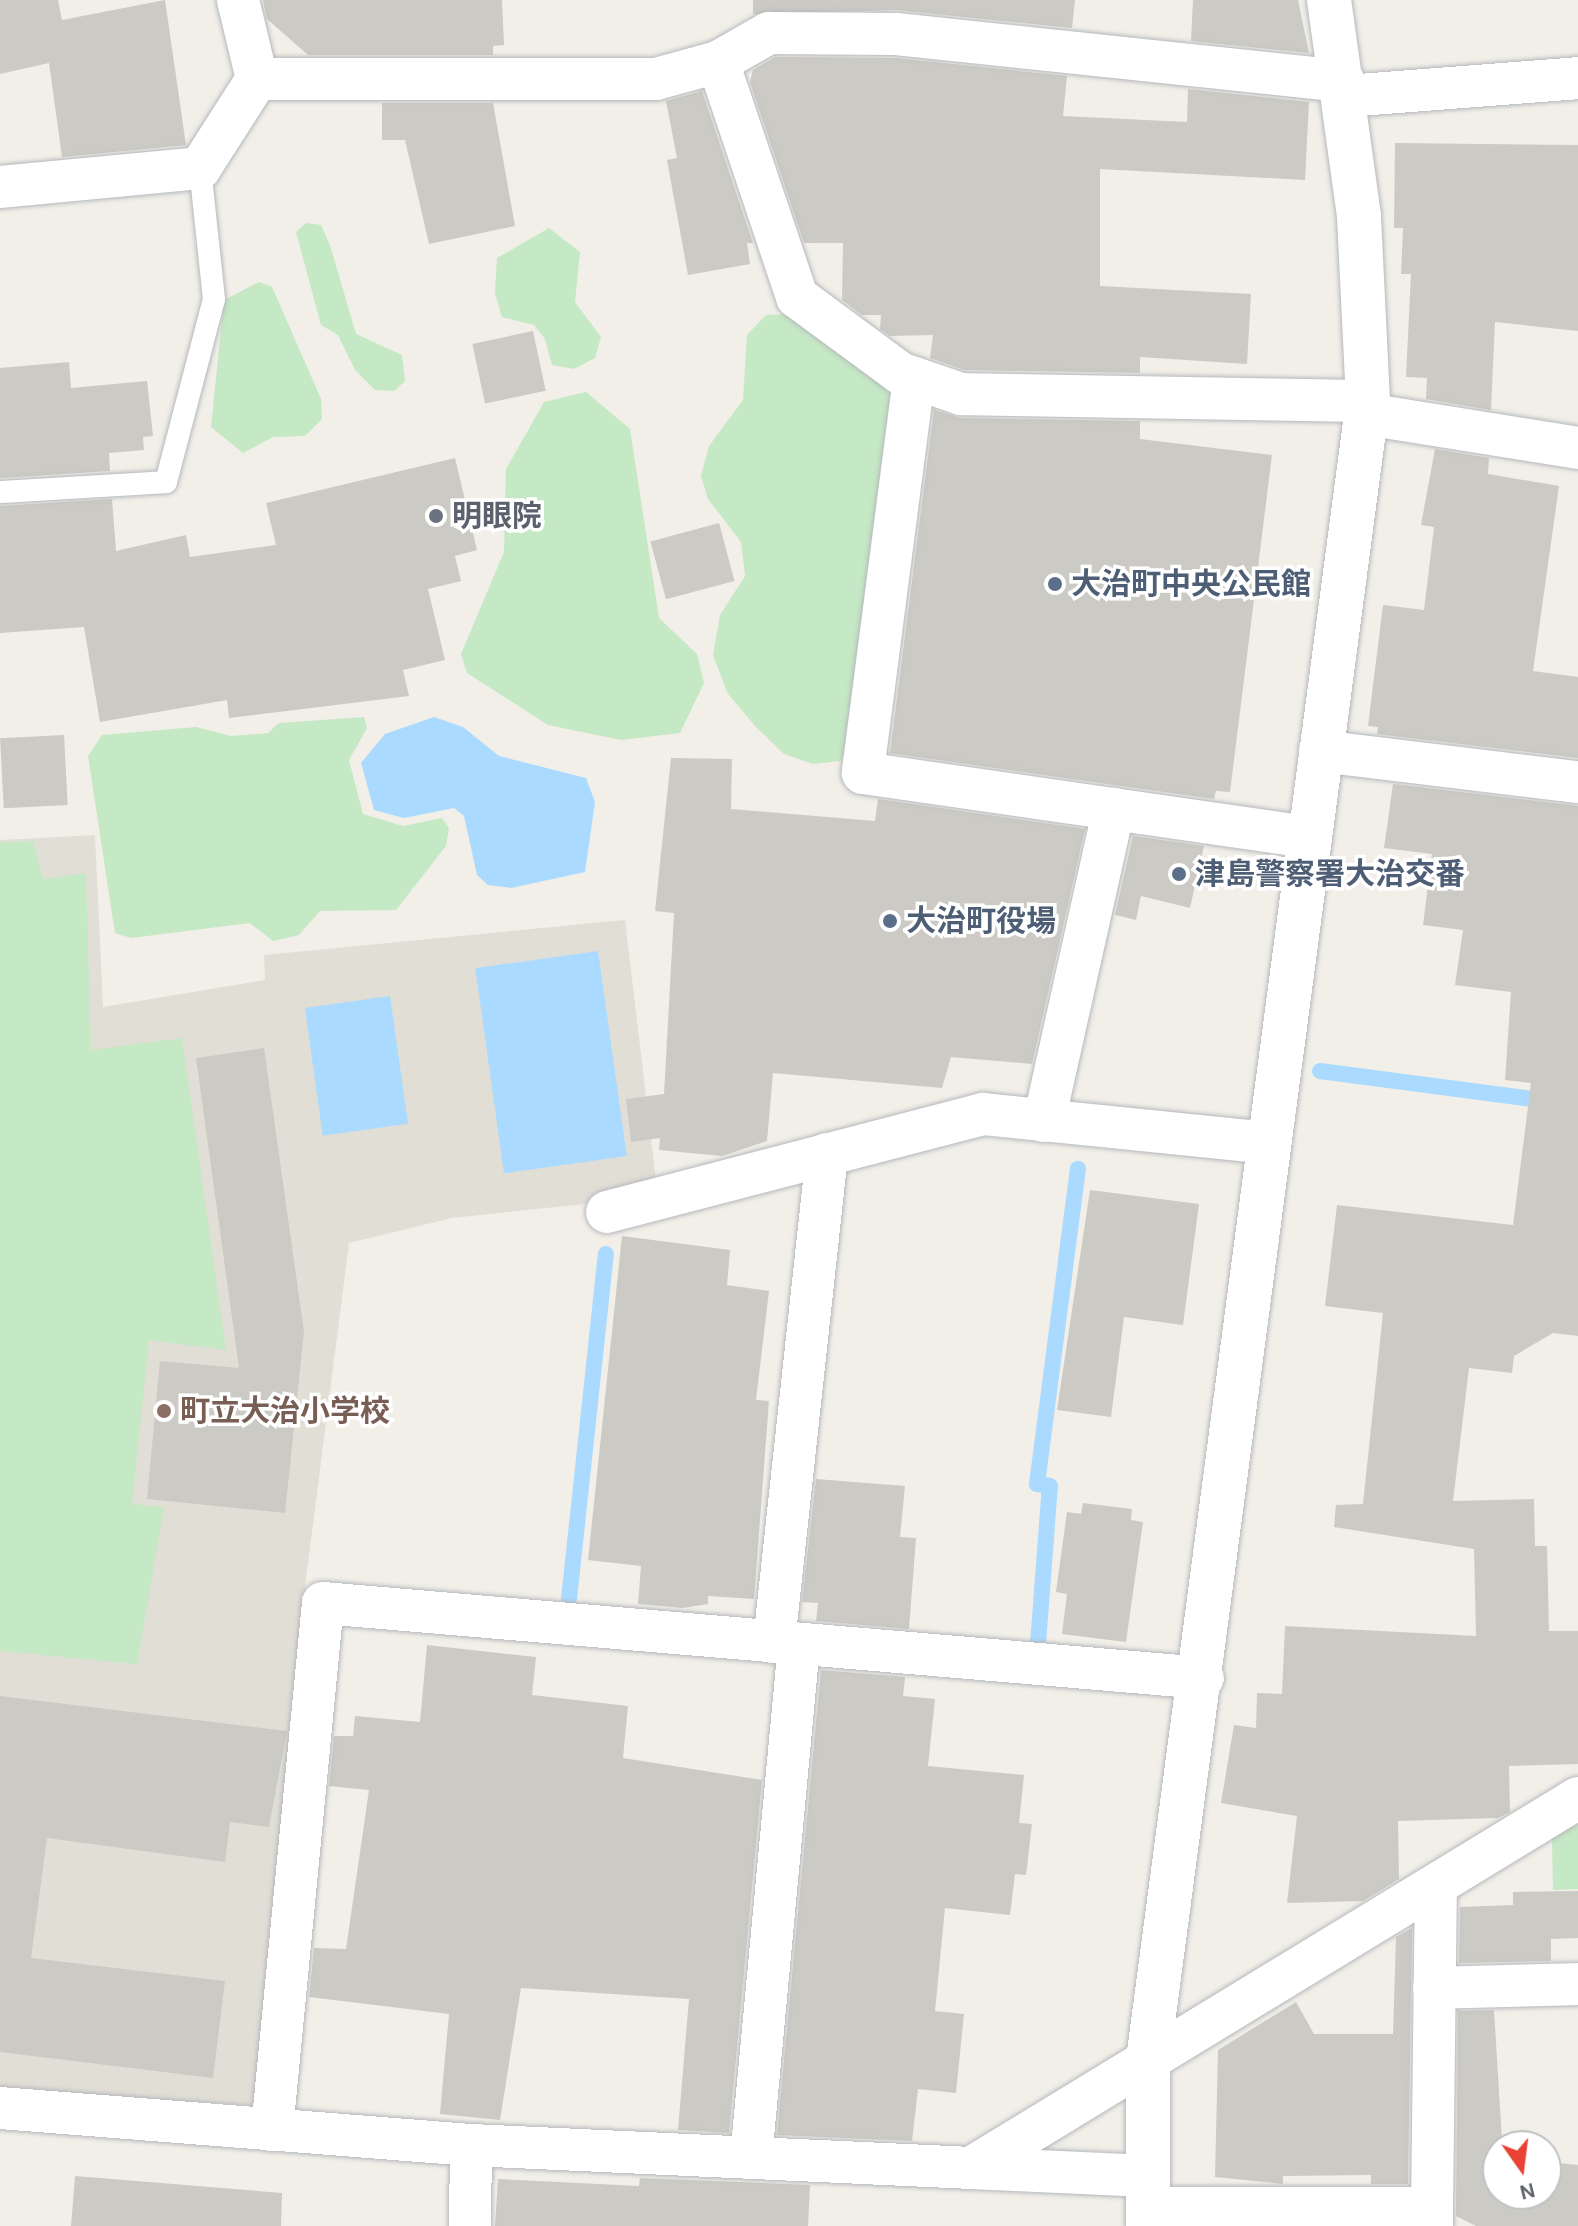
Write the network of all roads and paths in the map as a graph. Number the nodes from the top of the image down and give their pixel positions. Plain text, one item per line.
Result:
1 (238, 0) edge
2 (1329, 0) edge
3 (896, 17) edge
4 (718, 62) junction
5 (1578, 78) edge
6 (257, 79) junction
7 (1345, 88) junction
8 (200, 168) junction
9 (0, 187) edge
10 (914, 378) junction
11 (1367, 408) junction
12 (1578, 448) edge
13 (0, 492) edge
14 (1320, 751) junction
15 (1578, 782) edge
16 (1114, 809) junction
17 (1309, 837) junction
18 (1044, 1121) junction
19 (1267, 1143) junction
20 (827, 1154) junction
21 (607, 1212) dead end
22 (786, 1643) junction
23 (1203, 1678) junction
24 (1578, 1798) edge
25 (1436, 1889) junction
26 (1578, 1984) edge
27 (1434, 1988) junction
28 (1148, 2060) junction
29 (0, 2108) edge
30 (272, 2130) junction
31 (471, 2145) junction
32 (751, 2158) junction
33 (971, 2168) junction
34 (1148, 2203) edge
35 (1432, 2217) edge
36 (470, 2226) edge

1 - 6 street
2 - 7 street
3 - 4 street
3 - 7 street
4 - 6 street
4 - 10 street
5 - 7 street
6 - 8 street
7 - 11 street
8 - 9 street
8 - 13 lane
10 - 11 street
10 - 16 street
11 - 12 street
11 - 14 street
14 - 15 street
14 - 17 street
16 - 17 street
16 - 18 street
17 - 19 street
18 - 19 street
18 - 20 street
19 - 23 street
20 - 21 street
20 - 22 street
22 - 23 street
22 - 30 street
22 - 32 street
23 - 28 street
24 - 25 street
25 - 27 street
25 - 28 street
26 - 27 street
27 - 35 street
28 - 33 street
28 - 34 street
29 - 30 street
30 - 31 street
31 - 32 street
31 - 36 street
32 - 33 street
33 - 34 street
34 - 35 street

